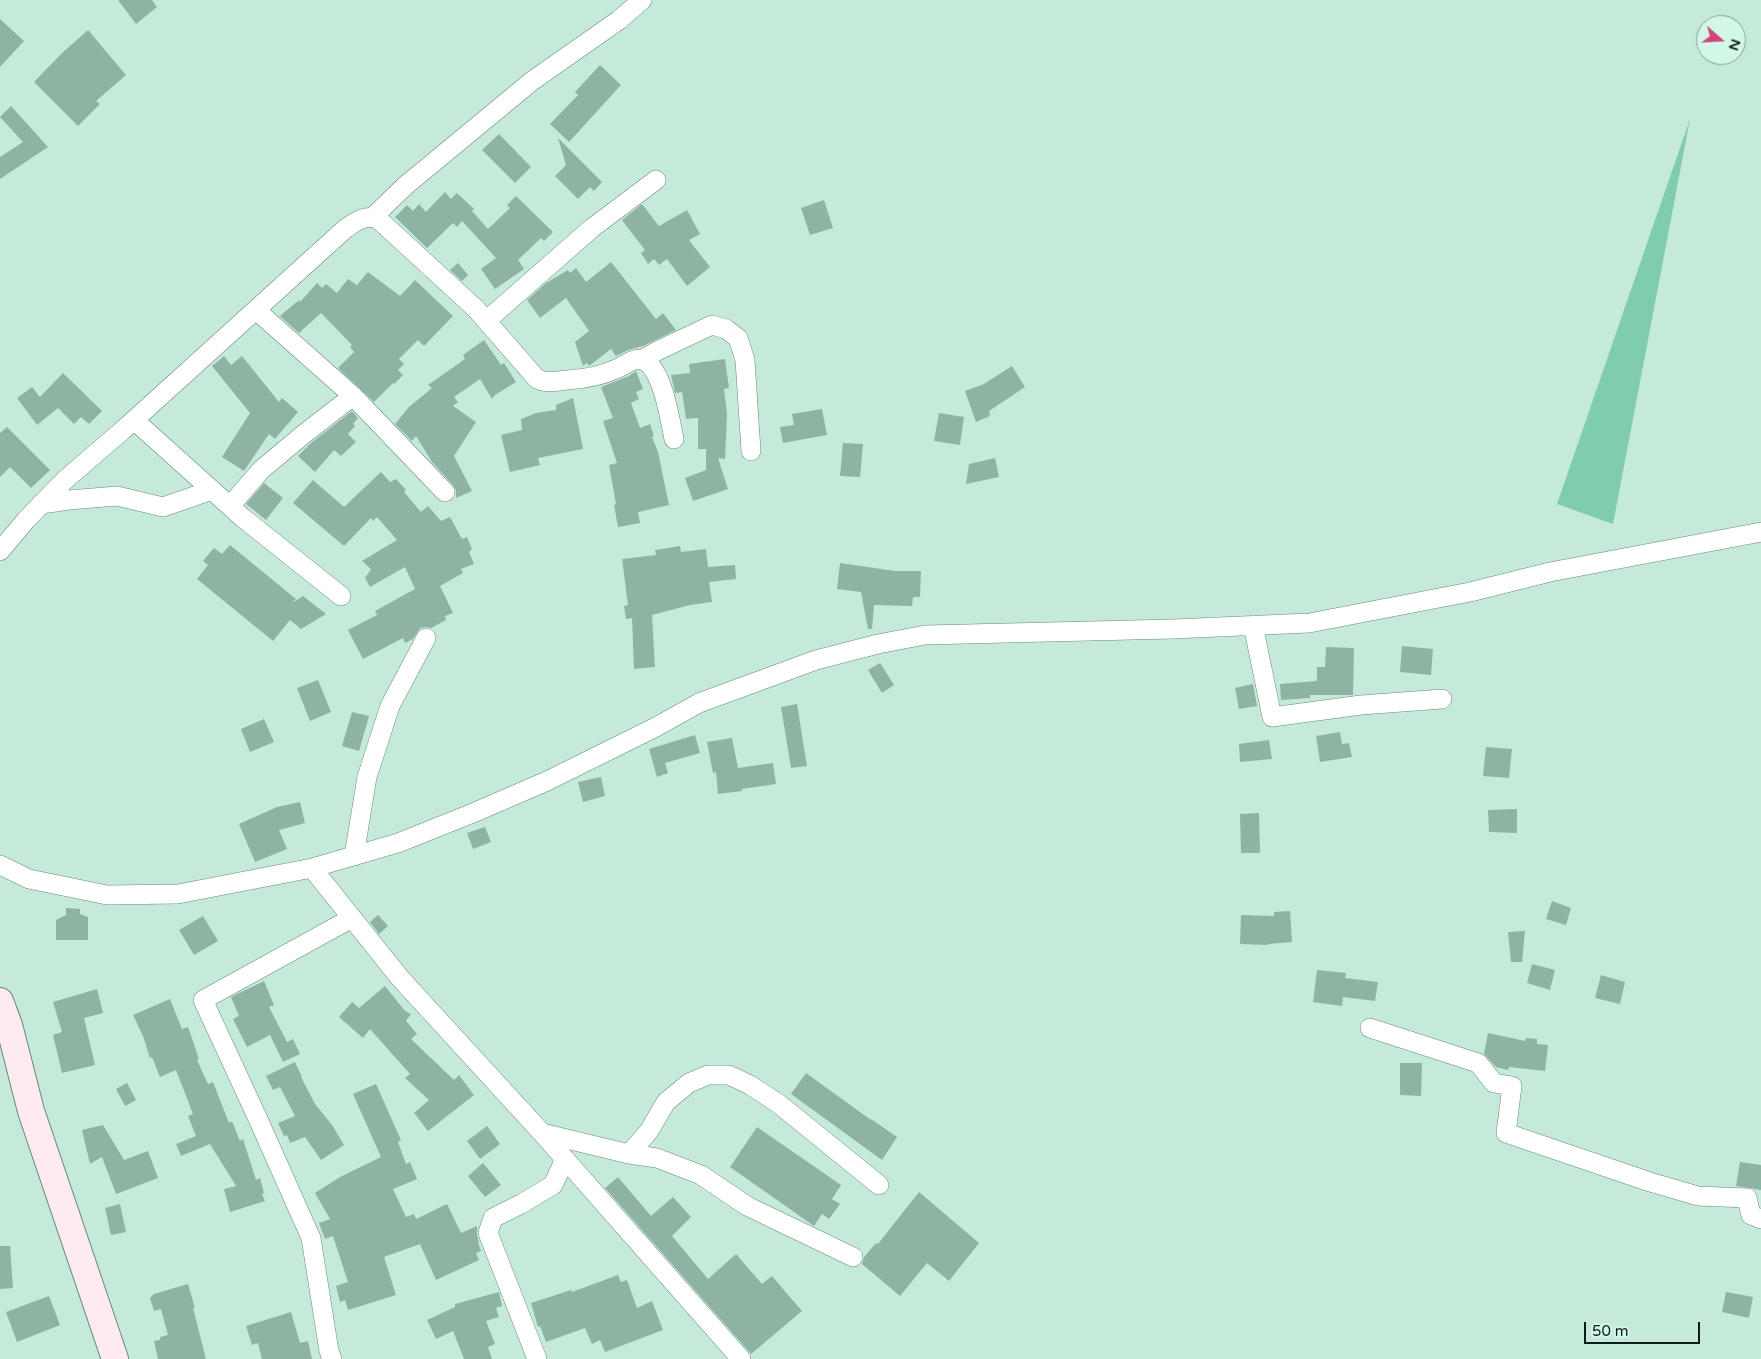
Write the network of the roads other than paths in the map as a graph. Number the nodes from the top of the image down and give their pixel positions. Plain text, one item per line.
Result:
1 (642, 0) edge
2 (656, 180) dead end
3 (373, 217) junction
4 (256, 310) junction
5 (486, 321) junction
6 (643, 360) junction
7 (353, 396) junction
8 (134, 420) junction
9 (674, 439) dead end
10 (751, 451) dead end
11 (212, 490) junction
12 (445, 492) dead end
13 (41, 504) junction
14 (230, 506) junction
15 (1761, 532) edge
16 (0, 551) edge
17 (341, 596) dead end
18 (1253, 625) junction
19 (426, 638) dead end
20 (1442, 699) dead end
21 (354, 856) junction
22 (0, 865) edge
23 (312, 868) junction
24 (352, 918) junction
25 (0, 1001) edge
26 (1370, 1028) dead end
27 (7, 1049) edge
28 (542, 1133) junction
29 (629, 1154) junction
30 (565, 1159) junction
31 (879, 1185) dead end
32 (1761, 1219) edge
33 (853, 1257) dead end
34 (115, 1359) edge
35 (332, 1359) edge
36 (537, 1359) edge
37 (741, 1359) edge

1 - 3 street
2 - 5 street
3 - 4 street
3 - 5 street
4 - 7 street
4 - 8 street
5 - 6 street
6 - 9 street
6 - 10 street
7 - 12 street
7 - 14 street
8 - 11 street
8 - 13 street
11 - 13 street
11 - 14 street
13 - 16 street
14 - 17 street
15 - 18 street
18 - 20 street
18 - 21 street
19 - 21 street
21 - 23 street
22 - 23 street
23 - 24 street
24 - 28 street
24 - 35 street
25 - 27 street
26 - 32 street
27 - 34 street
28 - 29 street
28 - 30 street
29 - 31 street
29 - 33 street
30 - 36 street
30 - 37 street

